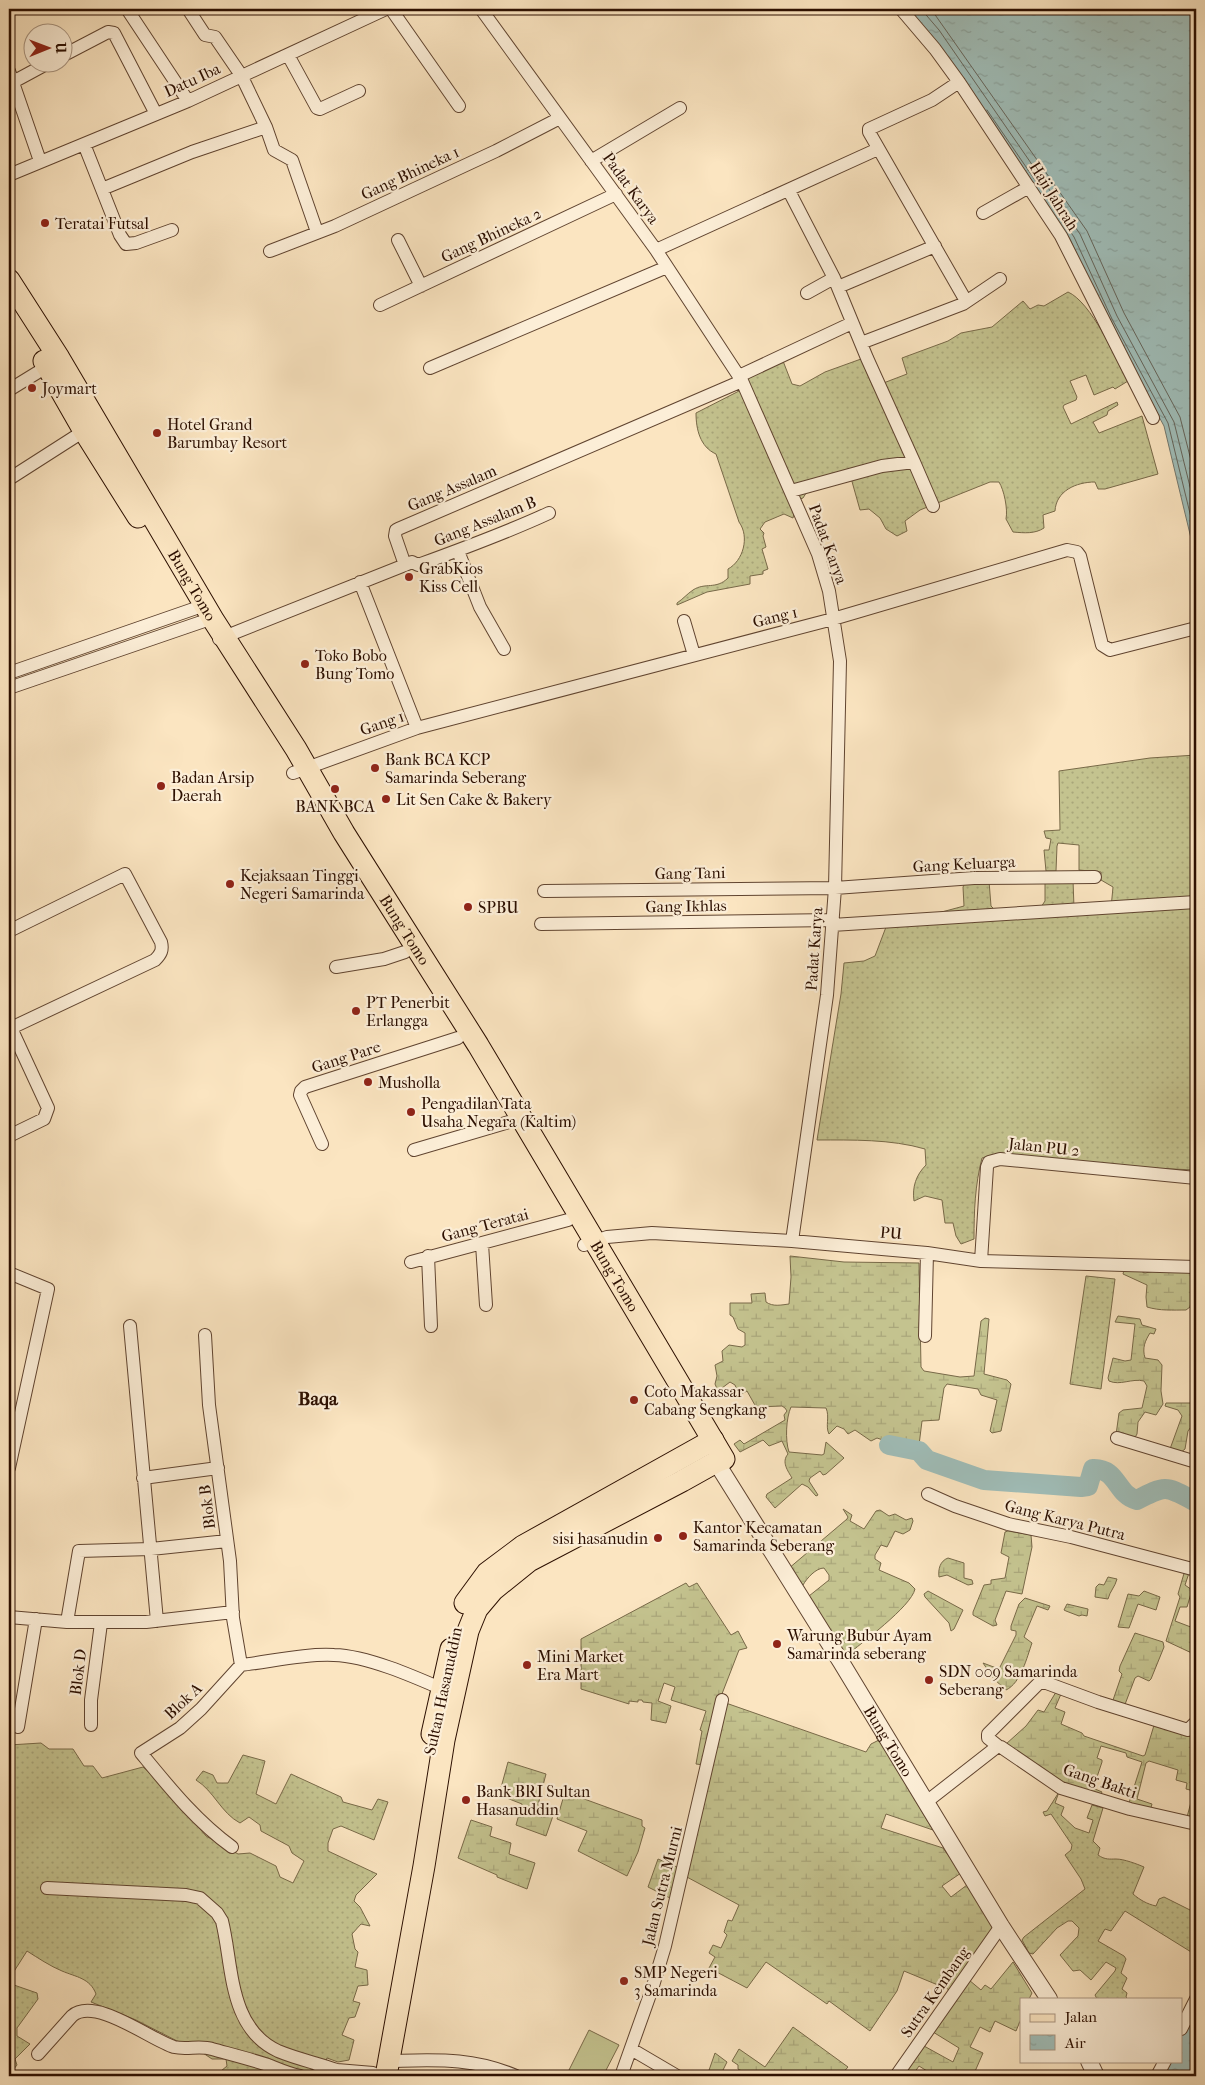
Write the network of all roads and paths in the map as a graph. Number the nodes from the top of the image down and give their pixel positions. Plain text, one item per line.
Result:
1 (127, 9) edge
2 (188, 9) edge
3 (354, 9) edge
4 (386, 9) edge
5 (391, 9) edge
6 (481, 9) edge
7 (900, 9) edge
8 (359, 21) junction
9 (72, 51) edge
10 (288, 55) junction
11 (24, 72) edge
12 (241, 75) junction
13 (11, 77) edge
14 (959, 82) junction
15 (359, 91) dead end
16 (188, 101) junction
17 (459, 106) dead end
18 (680, 108) dead end
19 (156, 114) junction
20 (560, 118) junction
21 (266, 127) junction
22 (84, 144) junction
23 (878, 149) junction
24 (591, 161) junction
25 (40, 162) junction
26 (9, 175) edge
27 (1029, 187) junction
28 (102, 188) junction
29 (789, 190) junction
30 (616, 194) junction
31 (983, 213) dead end
32 (172, 230) dead end
33 (317, 232) junction
34 (398, 240) dead end
35 (935, 246) junction
36 (656, 250) junction
37 (270, 251) dead end
38 (666, 267) junction
39 (1000, 279) dead end
40 (9, 280) edge
41 (836, 282) junction
42 (421, 286) junction
43 (807, 293) dead end
44 (966, 302) junction
45 (9, 305) edge
46 (380, 306) dead end
47 (852, 322) junction
48 (861, 343) junction
49 (48, 366) junction
50 (430, 368) dead end
51 (741, 379) junction
52 (9, 390) edge
53 (82, 418) junction
54 (1153, 418) dead end
55 (914, 462) junction
56 (9, 479) edge
57 (791, 491) junction
58 (932, 506) dead end
59 (549, 513) dead end
60 (458, 551) junction
61 (405, 564) junction
62 (360, 582) junction
63 (204, 614) junction
64 (833, 619) junction
65 (684, 621) dead end
66 (1196, 628) edge
67 (220, 639) junction
68 (504, 650) dead end
69 (694, 655) junction
70 (9, 673) edge
71 (9, 688) edge
72 (417, 728) junction
73 (300, 771) junction
74 (1094, 877) dead end
75 (836, 888) junction
76 (544, 891) dead end
77 (1196, 902) edge
78 (832, 922) junction
79 (541, 924) dead end
80 (9, 931) edge
81 (405, 952) junction
82 (336, 967) dead end
83 (442, 998) junction
84 (10, 1027) edge
85 (458, 1038) junction
86 (509, 1122) junction
87 (9, 1136) edge
88 (322, 1144) dead end
89 (414, 1150) dead end
90 (1196, 1178) edge
91 (568, 1220) junction
92 (792, 1241) junction
93 (589, 1243) junction
94 (482, 1244) junction
95 (927, 1253) junction
96 (428, 1256) junction
97 (981, 1261) junction
98 (411, 1262) dead end
99 (1196, 1267) edge
100 (9, 1273) edge
101 (486, 1305) dead end
102 (130, 1326) dead end
103 (431, 1326) dead end
104 (205, 1336) dead end
105 (925, 1336) dead end
106 (1117, 1438) dead end
107 (714, 1451) junction
108 (1196, 1462) edge
109 (9, 1468) edge
110 (218, 1468) junction
111 (144, 1478) junction
112 (928, 1494) dead end
113 (227, 1541) junction
114 (150, 1549) junction
115 (1196, 1570) edge
116 (232, 1609) junction
117 (9, 1617) edge
118 (36, 1619) junction
119 (67, 1622) junction
120 (157, 1622) junction
121 (101, 1623) junction
122 (242, 1665) junction
123 (448, 1691) junction
124 (722, 1700) dead end
125 (91, 1725) dead end
126 (1196, 1725) edge
127 (18, 1727) dead end
128 (1000, 1746) junction
129 (925, 1803) junction
130 (1196, 1824) edge
131 (232, 1847) dead end
132 (46, 1888) dead end
133 (1001, 1926) junction
134 (1048, 1998) edge
135 (1196, 1999) edge
136 (1182, 2027) edge
137 (631, 2049) junction
138 (38, 2054) dead end
139 (1089, 2062) edge
140 (1164, 2062) edge
141 (336, 2070) junction
142 (380, 2072) edge
143 (300, 2076) edge
144 (313, 2076) edge
145 (516, 2076) edge
146 (621, 2076) edge
147 (677, 2076) edge
148 (896, 2076) edge
149 (1096, 2076) edge
150 (1157, 2076) edge

1 - 16 street
2 - 12 street
3 - 8 street
4 - 8 street, Datu Iba
5 - 17 street
6 - 20 street, Padat Karya
7 - 14 street, Haji Jahrah
8 - 10 street, Datu Iba
9 - 19 street
10 - 12 street, Datu Iba
10 - 15 street
11 - 13 street
12 - 16 street, Datu Iba
12 - 21 street
13 - 25 street
14 - 23 street
14 - 27 street, Haji Jahrah
16 - 19 street, Datu Iba
18 - 24 street
19 - 22 street, Datu Iba
20 - 24 street, Padat Karya
20 - 33 street, Gang Bhineka 1
21 - 28 street
21 - 33 street
22 - 25 street, Datu Iba
22 - 28 street
23 - 29 street
23 - 35 street
24 - 30 street, Padat Karya
25 - 26 street, Datu Iba
27 - 31 street
27 - 54 street, Haji Jahrah
28 - 32 street
29 - 36 street
29 - 41 street
30 - 36 street, Padat Karya
30 - 42 street, Gang Bhineka 2
33 - 37 street, Gang Bhineka 1
34 - 42 street
35 - 41 street
35 - 44 street
36 - 38 street, Padat Karya
38 - 50 street
38 - 51 street, Padat Karya
39 - 44 street
40 - 53 main road, Bung Tomo
41 - 43 street
41 - 47 street
42 - 46 street, Gang Bhineka 2
44 - 48 street
45 - 49 main road, Bung Tomo
47 - 48 street
47 - 51 street
48 - 55 street
49 - 52 street
49 - 53 main road, Bung Tomo
51 - 57 street, Padat Karya
51 - 61 street, Gang Assalam
53 - 56 street
53 - 63 main road, Bung Tomo
55 - 57 street
55 - 58 street
57 - 64 street, Padat Karya
59 - 60 street, Gang Assalam B
60 - 61 street, Gang Assalam B
60 - 68 street
61 - 62 street
62 - 67 street
62 - 72 street
63 - 67 main road, Bung Tomo
63 - 70 street
63 - 71 street
64 - 66 street, Gang 1
64 - 69 street, Gang 1
64 - 75 street, Padat Karya
65 - 69 street
67 - 73 main road, Bung Tomo
69 - 72 street, Gang 1
72 - 73 street, Gang 1
73 - 81 main road, Bung Tomo
73 - 83 main road, Bung Tomo
74 - 75 street, Gang Keluarga
75 - 76 street, Gang Tani
75 - 78 street, Padat Karya
77 - 78 street, Gang Ikhlas
78 - 79 street, Gang Ikhlas
78 - 92 street, Padat Karya
80 - 84 street
81 - 82 street
81 - 83 main road, Bung Tomo
83 - 85 main road, Bung Tomo
83 - 93 main road, Bung Tomo
84 - 87 street
85 - 86 main road, Bung Tomo
85 - 88 street, Gang Pare
86 - 89 street
86 - 91 main road, Bung Tomo
90 - 97 street, Jalan PU 2
91 - 93 main road, Bung Tomo
91 - 94 street, Gang Teratai
92 - 93 street, PU
92 - 95 street, PU
93 - 107 main road, Bung Tomo
94 - 96 street, Gang Teratai
94 - 101 street
95 - 97 street, PU
95 - 105 street
96 - 98 street, Gang Teratai
96 - 103 street
97 - 99 street, PU
100 - 109 street
102 - 111 street
104 - 110 street, Blok B
106 - 108 street
107 - 123 main road, Sultan Hasanuddin
107 - 129 street, Bung Tomo
110 - 111 street
110 - 113 street, Blok B
111 - 114 street
112 - 115 street, Gang Karya Putra
113 - 114 street
113 - 116 street, Blok B
114 - 119 street
114 - 120 street
116 - 120 street
116 - 122 street, Blok B
117 - 118 street
118 - 119 street
118 - 127 street
119 - 121 street
120 - 121 street
121 - 125 street, Blok D
122 - 123 street
122 - 131 street, Blok A
123 - 142 main road, Sultan Hasanuddin
124 - 137 street, Jalan Sutra Murni
126 - 128 street
128 - 129 street
128 - 130 street, Gang Bakti
129 - 133 street, Bung Tomo
132 - 141 street
133 - 134 street, Bung Tomo
133 - 148 street, Sutra Kembang
135 - 136 street
137 - 146 street, Jalan Sutra Murni
137 - 147 street
138 - 143 street
139 - 149 street
140 - 150 street
141 - 142 street
141 - 144 street
142 - 145 street

